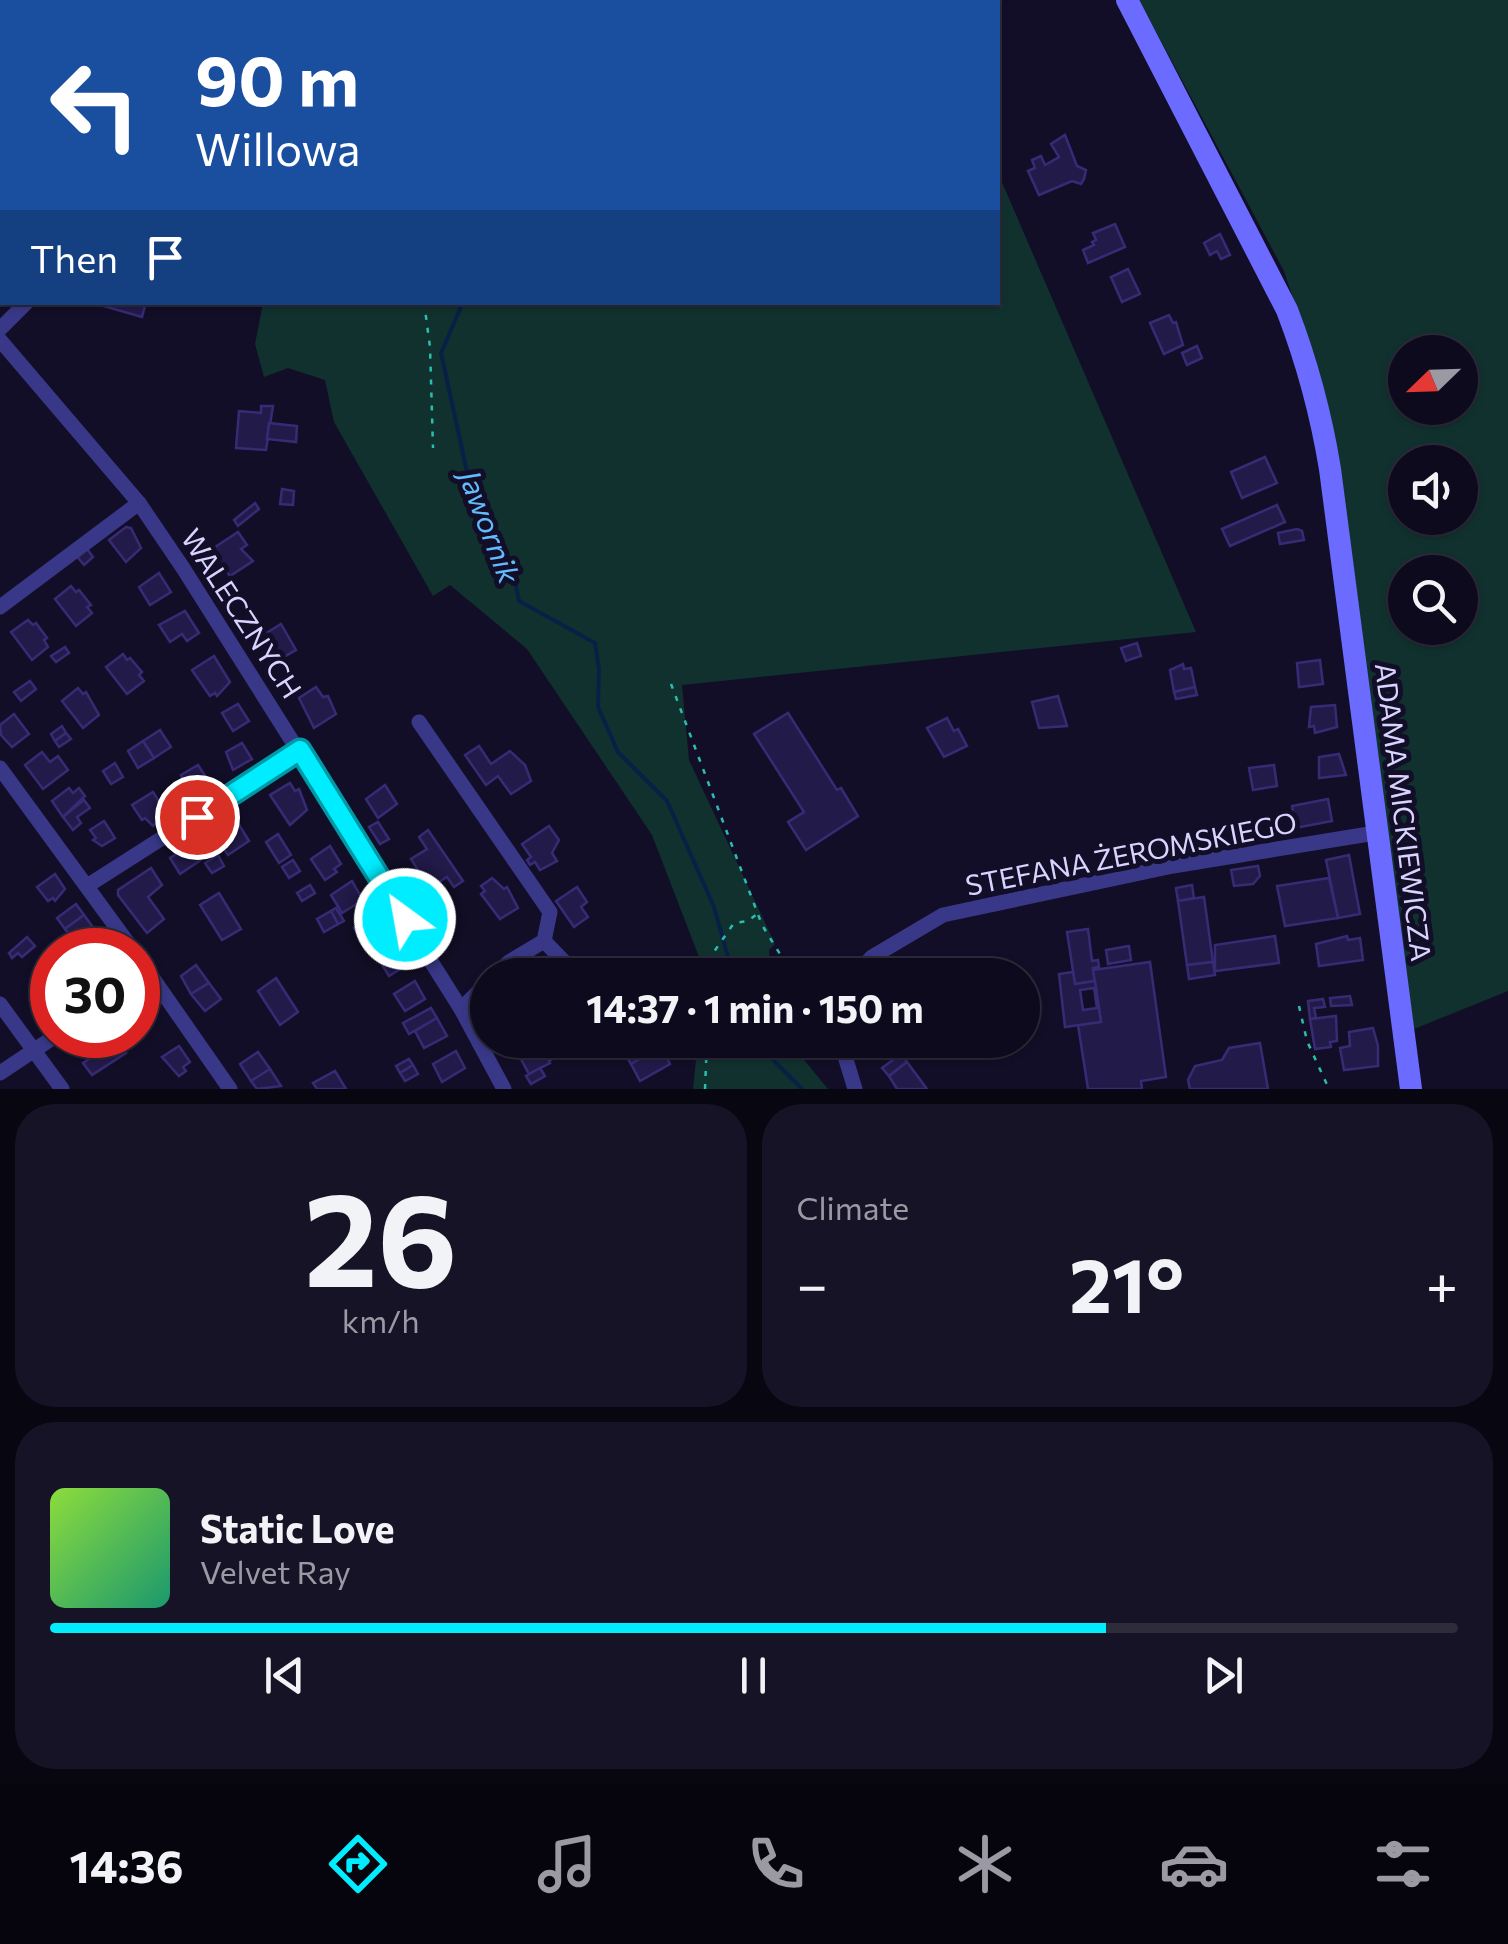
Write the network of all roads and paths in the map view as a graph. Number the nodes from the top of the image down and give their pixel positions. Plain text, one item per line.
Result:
1 (1127, 0) edge
2 (24, 305) edge
3 (424, 305) edge
4 (0, 329) edge
5 (0, 340) edge
6 (433, 448) dead end
7 (138, 503) junction
8 (0, 607) edge
9 (671, 684) dead end
10 (419, 722) dead end
11 (300, 750) junction
12 (0, 768) edge
13 (1375, 834) junction
14 (87, 886) junction
15 (758, 914) junction
16 (117, 928) edge
17 (544, 942) junction
18 (516, 958) edge
19 (560, 958) edge
20 (711, 958) edge
21 (784, 958) edge
22 (871, 958) edge
23 (160, 989) edge
24 (470, 1000) edge
25 (0, 1004) edge
26 (1299, 1006) dead end
27 (461, 1009) junction
28 (30, 1046) edge
29 (30, 1052) edge
30 (39, 1058) edge
31 (706, 1058) edge
32 (845, 1058) edge
33 (0, 1073) edge
34 (62, 1089) edge
35 (230, 1089) edge
36 (504, 1089) edge
37 (705, 1089) edge
38 (854, 1089) edge
39 (1329, 1089) edge
40 (1411, 1089) edge

1 - 13 street, ADAMA MICKIEWICZA
2 - 4 street
3 - 6 path
5 - 7 street, WALECZNYCH
7 - 8 street
7 - 11 street, WALECZNYCH
9 - 15 path
10 - 17 street
11 - 14 street
11 - 27 street, WALECZNYCH
12 - 14 street
13 - 22 street, STEFANA ŻEROMSKIEGO
13 - 40 street, ADAMA MICKIEWICZA
14 - 16 street
15 - 20 path
15 - 21 path
17 - 18 street
17 - 19 street
23 - 35 street
24 - 27 street
25 - 28 street
26 - 39 path
27 - 36 street, WALECZNYCH
29 - 33 street
30 - 34 street
31 - 37 path
32 - 38 street

